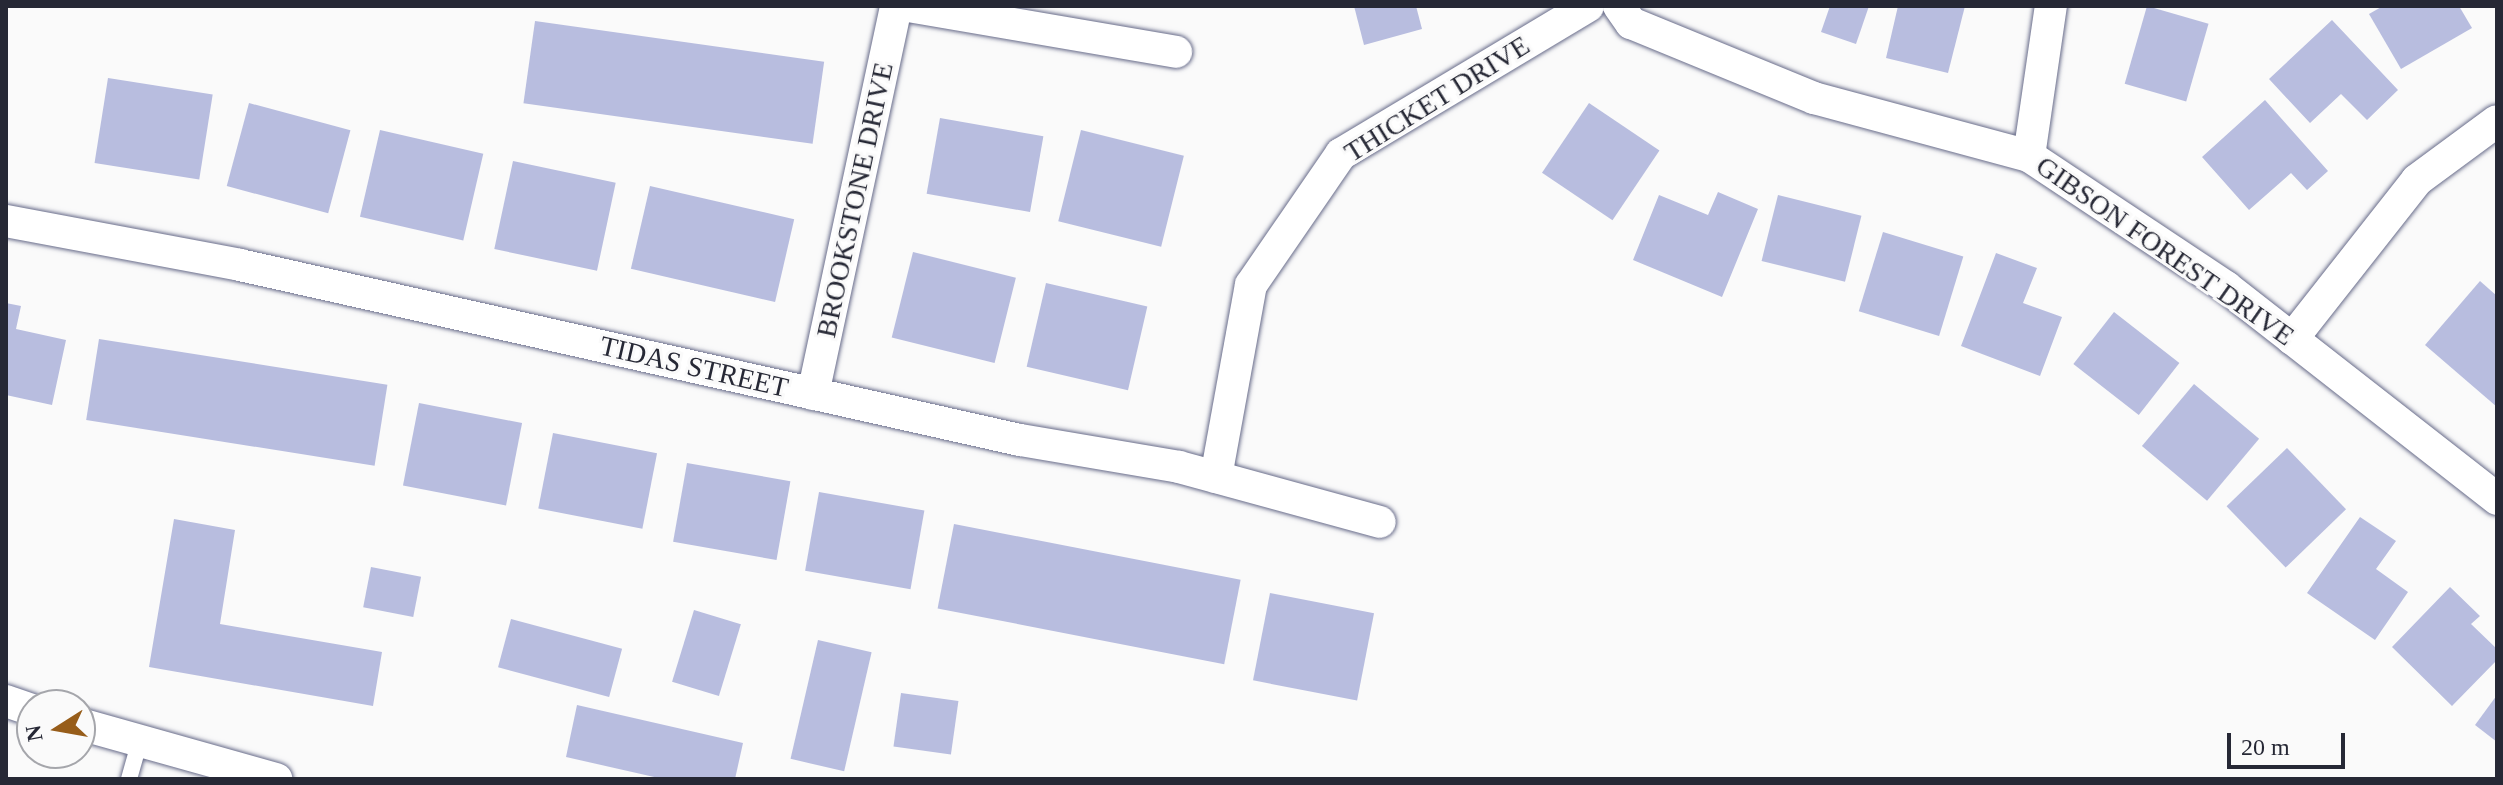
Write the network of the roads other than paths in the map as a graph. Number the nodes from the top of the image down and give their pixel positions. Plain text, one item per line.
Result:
1 (896, 6) edge
2 (908, 6) edge
3 (1588, 6) edge
4 (1619, 6) edge
5 (2051, 6) edge
6 (1176, 52) dead end
7 (2497, 121) edge
8 (2029, 156) junction
9 (6, 221) edge
10 (2292, 339) junction
11 (813, 394) junction
12 (1216, 477) junction
13 (2497, 499) edge
14 (1380, 522) dead end
15 (96, 728) edge
16 (140, 740) junction
17 (129, 779) edge
18 (276, 779) edge

1 - 11 street, BROOKSTONE DRIVE
2 - 6 street
3 - 12 street, THICKET DRIVE
4 - 8 street, GIBSON FOREST DRIVE
5 - 8 street
7 - 10 street
8 - 10 street, GIBSON FOREST DRIVE
9 - 11 street, TIDAS STREET
10 - 13 street, GIBSON FOREST DRIVE
11 - 12 street, TIDAS STREET
12 - 14 street, TIDAS STREET
15 - 16 street
16 - 17 lane
16 - 18 street

